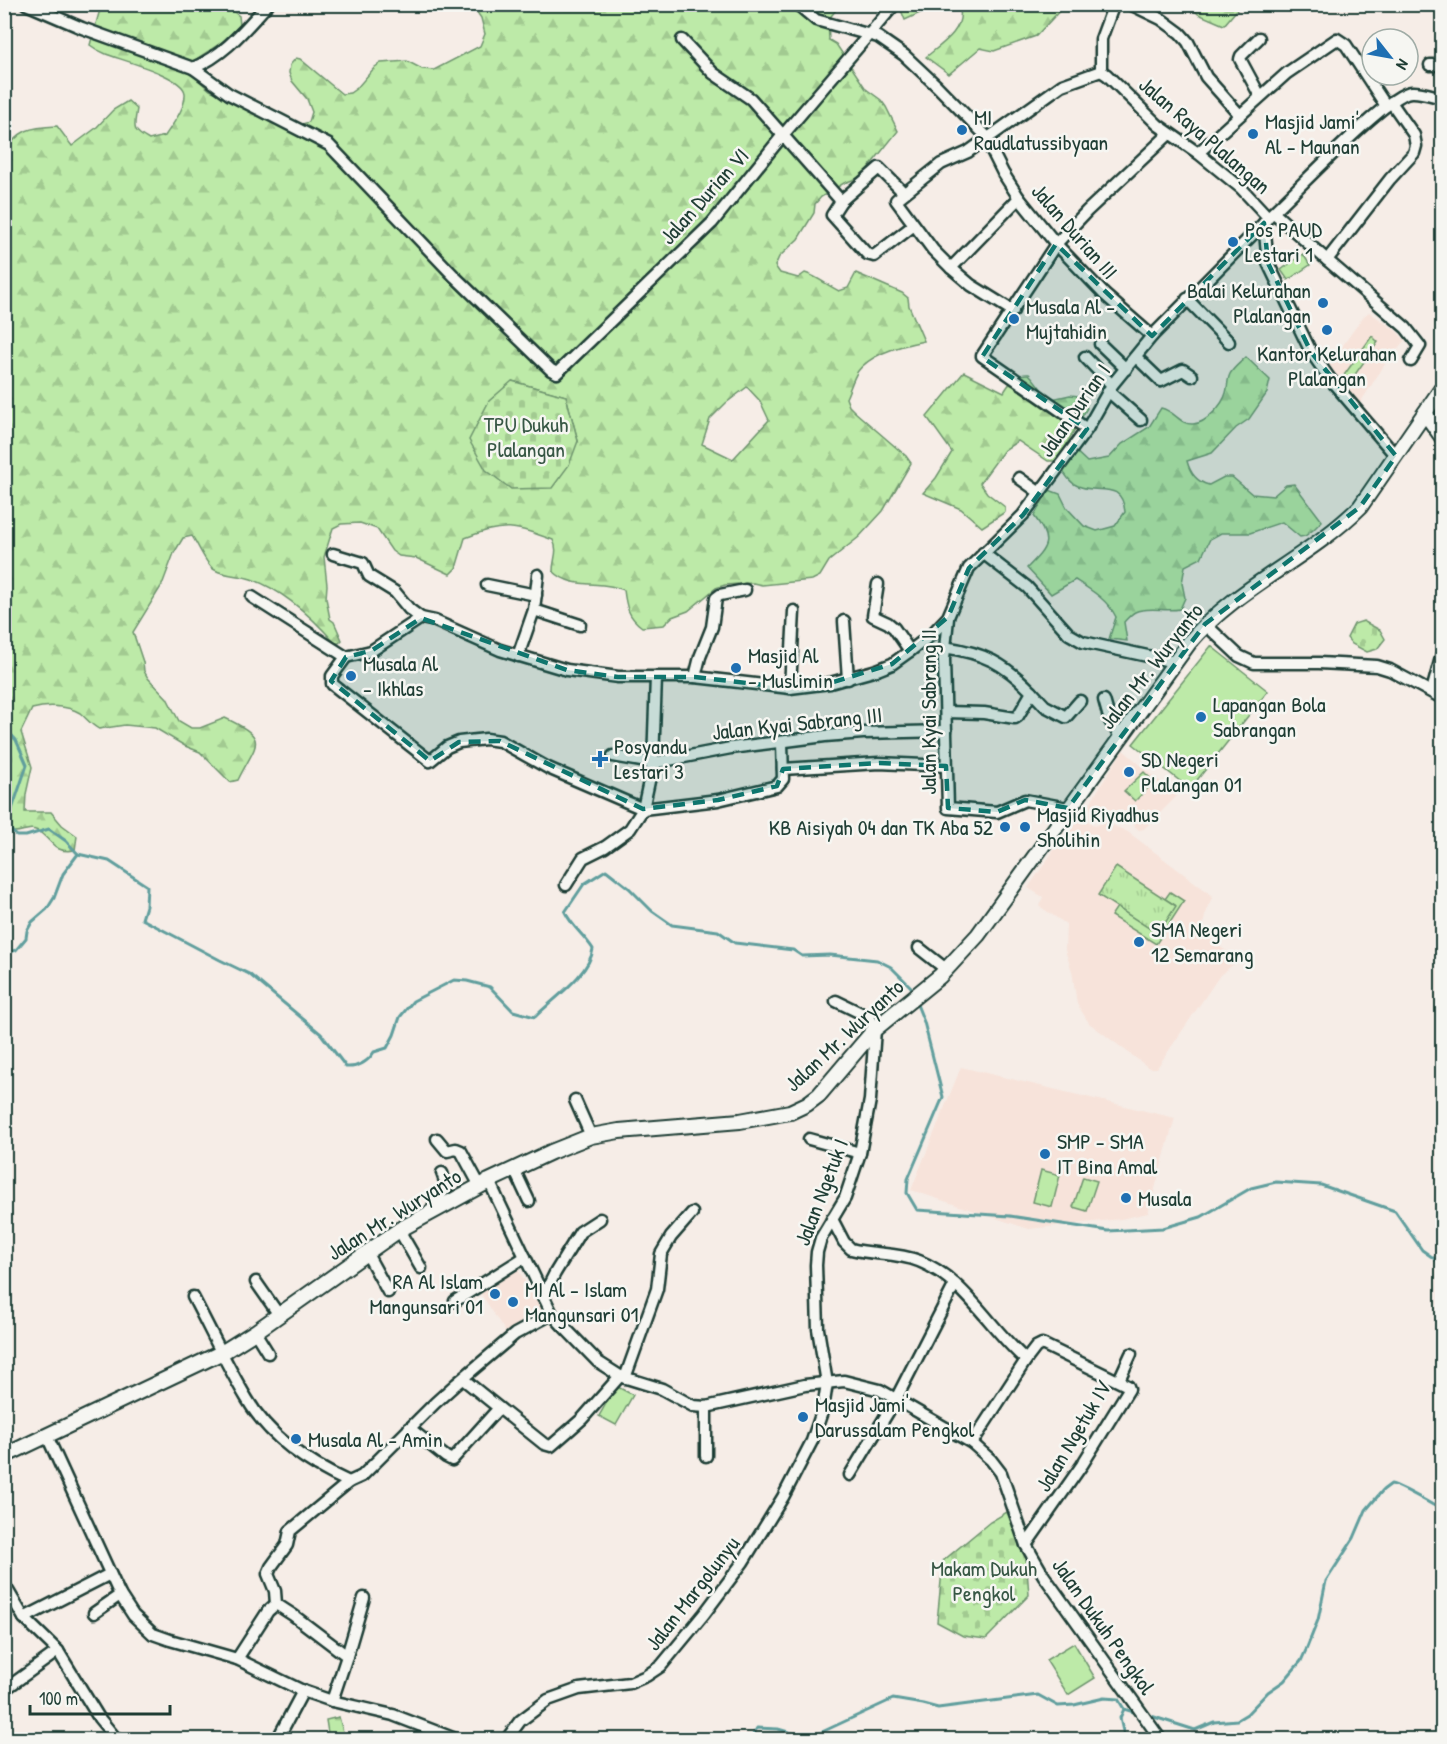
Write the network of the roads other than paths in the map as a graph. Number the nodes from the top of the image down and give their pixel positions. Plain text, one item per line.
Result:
1 (26, 4) edge
2 (267, 4) edge
3 (797, 4) edge
4 (895, 4) edge
5 (1114, 4) edge
6 (1130, 4) edge
7 (869, 34) junction
8 (1259, 38) dead end
9 (682, 40) dead end
10 (1430, 65) dead end
11 (1443, 65) edge
12 (193, 68) junction
13 (1101, 72) junction
14 (1260, 96) junction
15 (1443, 98) edge
16 (1388, 104) junction
17 (1239, 114) junction
18 (1169, 134) junction
19 (783, 135) junction
20 (987, 139) junction
21 (1198, 153) junction
22 (904, 193) junction
23 (1019, 198) junction
24 (841, 201) junction
25 (1269, 218) junction
26 (914, 225) junction
27 (1056, 244) junction
28 (1327, 260) junction
29 (948, 265) junction
30 (1187, 299) junction
31 (1013, 311) junction
32 (1152, 336) junction
33 (1229, 342) dead end
34 (1100, 344) dead end
35 (1086, 357) dead end
36 (1136, 357) junction
37 (1411, 361) dead end
38 (1126, 369) junction
39 (1192, 376) dead end
40 (1110, 388) junction
41 (1443, 388) edge
42 (1425, 413) junction
43 (1141, 420) dead end
44 (1087, 429) junction
45 (1443, 436) edge
46 (1396, 456) junction
47 (1019, 478) dead end
48 (1040, 493) junction
49 (983, 553) junction
50 (333, 554) dead end
51 (538, 575) dead end
52 (878, 584) dead end
53 (487, 585) dead end
54 (745, 590) dead end
55 (536, 594) junction
56 (252, 597) dead end
57 (534, 610) junction
58 (794, 611) dead end
59 (948, 617) junction
60 (421, 618) junction
61 (844, 621) dead end
62 (1205, 624) junction
63 (580, 625) dead end
64 (944, 647) junction
65 (910, 651) junction
66 (1443, 654) edge
67 (518, 656) junction
68 (346, 657) junction
69 (1175, 662) junction
70 (656, 677) junction
71 (696, 677) junction
72 (848, 679) junction
73 (790, 688) junction
74 (1432, 691) junction
75 (1032, 692) junction
76 (1443, 698) edge
77 (1104, 700) dead end
78 (1080, 701) dead end
79 (946, 712) junction
80 (946, 731) junction
81 (1121, 738) junction
82 (782, 742) junction
83 (613, 756) dead end
84 (653, 763) junction
85 (945, 766) junction
86 (783, 770) junction
87 (1068, 808) junction
88 (643, 809) junction
89 (566, 885) dead end
90 (920, 948) dead end
91 (947, 970) junction
92 (836, 1001) dead end
93 (875, 1029) junction
94 (575, 1100) dead end
95 (591, 1136) junction
96 (437, 1139) dead end
97 (809, 1139) dead end
98 (860, 1153) junction
99 (514, 1169) junction
100 (442, 1173) dead end
101 (484, 1183) junction
102 (529, 1201) dead end
103 (431, 1211) junction
104 (692, 1213) dead end
105 (600, 1219) dead end
106 (832, 1219) junction
107 (399, 1230) junction
108 (366, 1252) junction
109 (525, 1257) junction
110 (421, 1268) dead end
111 (256, 1282) dead end
112 (955, 1284) junction
113 (388, 1292) dead end
114 (543, 1296) junction
115 (193, 1297) dead end
116 (454, 1301) dead end
117 (552, 1314) junction
118 (279, 1315) junction
119 (255, 1332) junction
120 (223, 1352) junction
121 (268, 1353) dead end
122 (1131, 1353) dead end
123 (1026, 1360) junction
124 (623, 1377) junction
125 (463, 1379) junction
126 (1119, 1380) junction
127 (827, 1383) junction
128 (896, 1399) junction
129 (706, 1407) junction
130 (498, 1409) junction
131 (409, 1428) junction
132 (47, 1436) junction
133 (972, 1443) junction
134 (4, 1456) edge
135 (706, 1456) dead end
136 (850, 1475) dead end
137 (349, 1482) junction
138 (1026, 1545) junction
139 (110, 1574) junction
140 (4, 1584) edge
141 (120, 1595) junction
142 (364, 1598) dead end
143 (276, 1604) junction
144 (94, 1613) dead end
145 (24, 1618) junction
146 (58, 1652) junction
147 (347, 1656) junction
148 (237, 1659) junction
149 (4, 1690) edge
150 (303, 1691) junction
151 (332, 1701) junction
152 (435, 1735) edge
153 (117, 1740) edge
154 (277, 1740) edge
155 (458, 1740) edge
156 (506, 1740) edge
157 (1161, 1740) edge

1 - 12 street
2 - 12 street
3 - 7 street
4 - 7 street, Jalan Durian VI
5 - 13 street
6 - 17 street
7 - 19 street, Jalan Durian VI
7 - 20 street
8 - 14 street
9 - 19 street
10 - 11 street
12 - 19 street, Jalan Durian VI
13 - 18 street, Jalan Raya Plalangan
13 - 20 street
14 - 16 street
14 - 17 street
15 - 16 street
16 - 25 street, Jalan Durian I
16 - 28 street
17 - 21 street
18 - 21 street, Jalan Raya Plalangan
18 - 27 street
19 - 24 street
20 - 22 street
20 - 23 street, Jalan Durian III
21 - 25 street, Jalan Raya Plalangan
22 - 24 street
22 - 26 street
23 - 27 street, Jalan Durian III
23 - 29 street
24 - 26 street
25 - 28 street
25 - 30 street, Jalan Durian I
25 - 46 street, Jalan Raya Plalangan
26 - 29 street
27 - 31 street
27 - 32 street, Jalan Durian III
28 - 37 street
29 - 31 street
30 - 32 street, Jalan Durian I
30 - 33 street
31 - 44 street
32 - 36 street, Jalan Durian I
34 - 38 street
35 - 40 street
36 - 38 street, Jalan Durian I
36 - 39 street
38 - 40 street, Jalan Durian I
40 - 43 street
40 - 44 street, Jalan Durian I
41 - 42 main road, Jalan Mr. Wuryanto
42 - 45 main road
42 - 46 main road, Jalan Mr. Wuryanto
44 - 48 street, Jalan Durian I
46 - 62 main road, Jalan Mr. Wuryanto
47 - 48 street
48 - 49 street, Jalan Durian I
49 - 59 street, Jalan Durian I
49 - 69 street
50 - 60 street
51 - 55 street
52 - 65 street
53 - 55 street
54 - 71 street
55 - 57 street
56 - 68 street
57 - 63 street
57 - 67 street
58 - 73 street
59 - 64 street, Jalan Kyai Sabrang II
59 - 65 street
60 - 67 street
60 - 68 street
61 - 72 street
62 - 69 main road, Jalan Mr. Wuryanto
62 - 74 street
64 - 75 street
64 - 79 street, Jalan Kyai Sabrang II
65 - 72 street
66 - 74 street
67 - 70 street
68 - 88 street
69 - 81 main road, Jalan Mr. Wuryanto
70 - 71 street
70 - 84 street
71 - 73 street
72 - 73 street
74 - 76 street
75 - 78 street
75 - 79 street
77 - 81 street
79 - 80 street, Jalan Kyai Sabrang II
80 - 82 street, Jalan Kyai Sabrang III
80 - 85 street, Jalan Kyai Sabrang II
81 - 87 main road, Jalan Mr. Wuryanto
82 - 84 street, Jalan Kyai Sabrang III
82 - 86 street
83 - 84 street
84 - 88 street
85 - 86 street
85 - 87 street, Jalan Kyai Sabrang II
86 - 88 street
87 - 91 main road, Jalan Mr. Wuryanto
88 - 89 street
90 - 91 street
91 - 93 main road, Jalan Mr. Wuryanto
92 - 93 street
93 - 95 main road, Jalan Mr. Wuryanto
93 - 98 street, Jalan Ngetuk I
94 - 95 street
95 - 99 main road, Jalan Mr. Wuryanto
96 - 101 street
97 - 98 street
98 - 106 street, Jalan Ngetuk I
99 - 101 main road, Jalan Mr. Wuryanto
99 - 102 street
100 - 103 street
101 - 103 main road, Jalan Mr. Wuryanto
101 - 109 street
103 - 107 main road, Jalan Mr. Wuryanto
104 - 124 street
105 - 114 street
106 - 112 street
106 - 127 street, Jalan Ngetuk I
107 - 108 main road, Jalan Mr. Wuryanto
107 - 110 street
108 - 113 street
108 - 118 main road, Jalan Mr. Wuryanto
109 - 114 street
109 - 116 street
111 - 118 street
112 - 123 street
112 - 128 street
114 - 117 street
115 - 120 street
117 - 124 street
117 - 125 street
118 - 119 main road, Jalan Mr. Wuryanto
119 - 120 main road, Jalan Mr. Wuryanto
119 - 121 street
120 - 132 main road, Jalan Mr. Wuryanto
120 - 137 street
122 - 126 street
123 - 126 street, Jalan Ngetuk IV
123 - 133 street
124 - 129 street
124 - 130 street
125 - 130 street
125 - 131 street
126 - 138 street, Jalan Ngetuk IV
127 - 128 street, Jalan Dukuh Pengkol
127 - 129 street, Jalan Dukuh Pengkol
127 - 156 street, Jalan Margolunyu
128 - 133 street, Jalan Dukuh Pengkol
128 - 136 street
129 - 135 street
130 - 131 street
131 - 137 street
132 - 134 main road, Jalan Mr. Wuryanto
132 - 139 street
133 - 138 street, Jalan Dukuh Pengkol
137 - 143 street
138 - 157 street, Jalan Dukuh Pengkol
139 - 141 street
139 - 145 street
140 - 145 street
141 - 144 street
141 - 148 street
142 - 147 street
143 - 147 street
143 - 148 street
145 - 146 street
146 - 149 street
146 - 153 street
147 - 151 street
148 - 150 street
150 - 151 street
150 - 154 street
151 - 152 street
152 - 155 street

